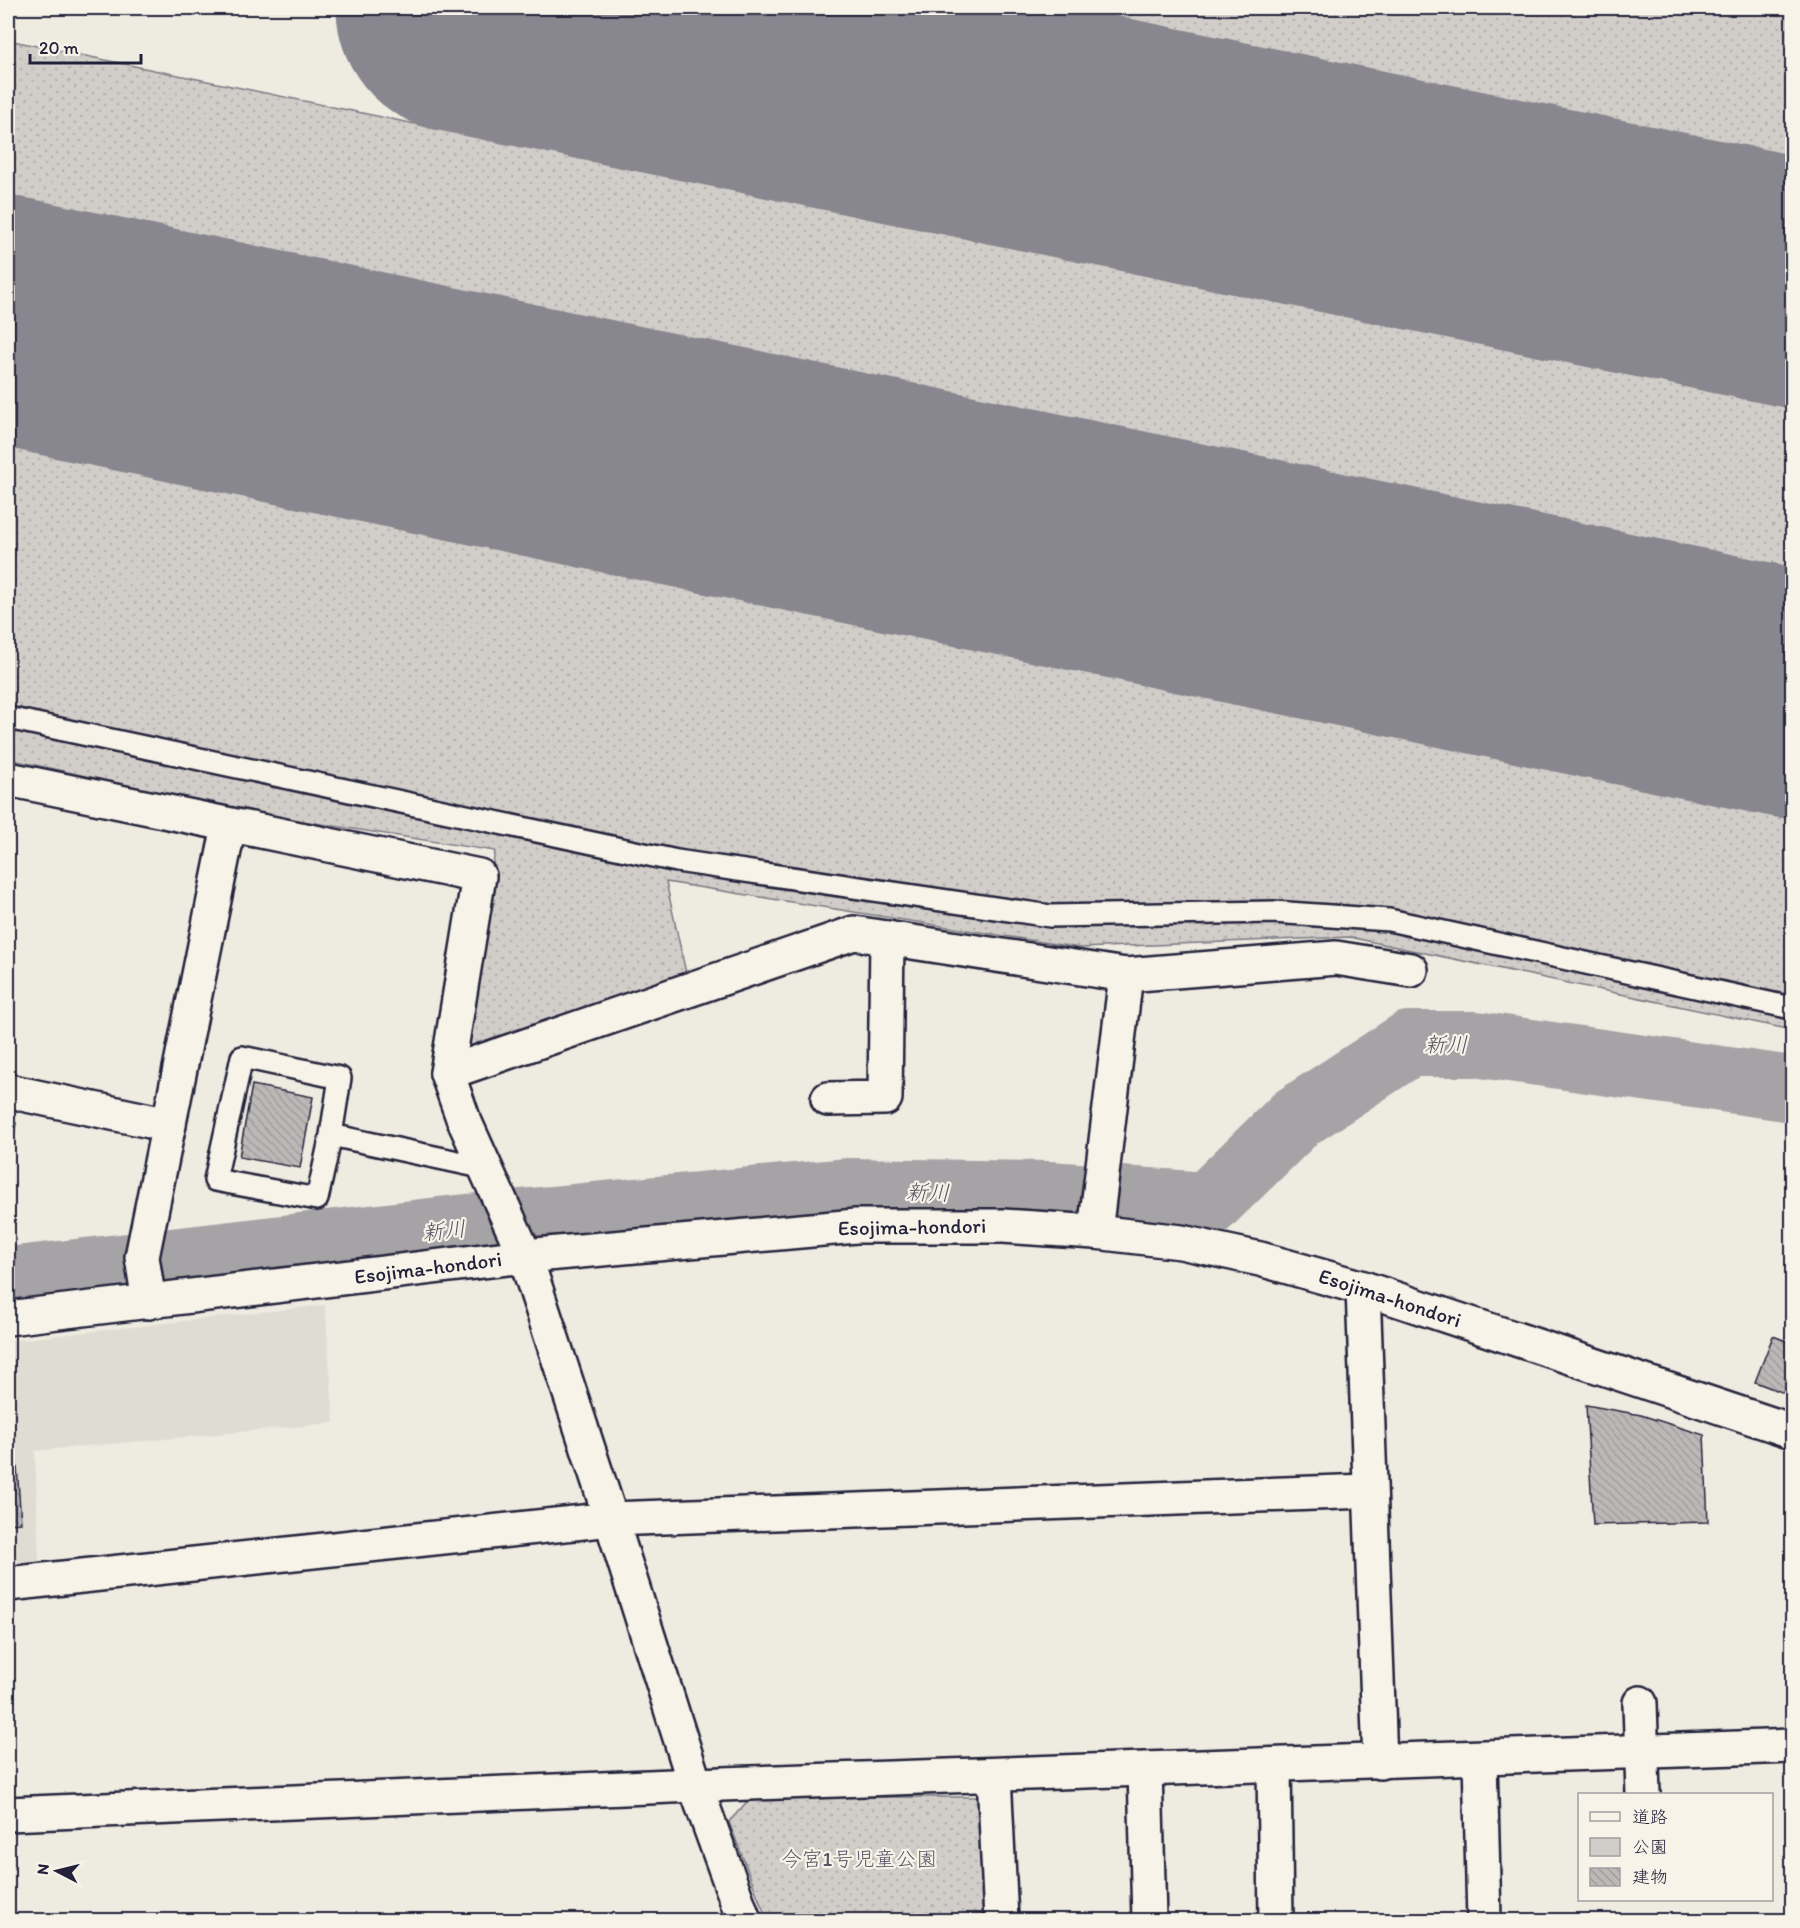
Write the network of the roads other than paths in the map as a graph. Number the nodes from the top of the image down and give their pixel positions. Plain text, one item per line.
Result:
1 (8, 718) edge
2 (8, 779) edge
3 (229, 826) junction
4 (887, 938) junction
5 (1411, 970) dead end
6 (1126, 975) junction
7 (1792, 1008) edge
8 (447, 1073) junction
9 (8, 1091) edge
10 (828, 1099) dead end
11 (169, 1125) junction
12 (331, 1135) junction
13 (486, 1168) junction
14 (1095, 1232) junction
15 (525, 1256) junction
16 (1363, 1288) junction
17 (149, 1302) junction
18 (8, 1318) edge
19 (1792, 1431) edge
20 (1368, 1491) junction
21 (612, 1519) junction
22 (8, 1584) edge
23 (1640, 1703) dead end
24 (1792, 1746) edge
25 (1641, 1752) junction
26 (1480, 1758) junction
27 (1380, 1762) junction
28 (1274, 1765) junction
29 (1145, 1770) junction
30 (994, 1775) junction
31 (695, 1785) junction
32 (1643, 1793) edge
33 (8, 1814) edge
34 (744, 1920) edge
35 (1001, 1920) edge
36 (1149, 1920) edge
37 (1276, 1920) edge
38 (1484, 1920) edge

1 - 7 lane
2 - 3 street
3 - 8 street
3 - 11 street
4 - 6 street
4 - 8 street
4 - 10 street
5 - 6 street
6 - 14 street
8 - 13 street
9 - 11 street
11 - 17 street
12 - 12 lane
12 - 13 lane
13 - 15 street
14 - 15 street, Esojima-hondori
14 - 16 street, Esojima-hondori
15 - 17 street, Esojima-hondori
15 - 21 street
16 - 19 street, Esojima-hondori
16 - 20 street
17 - 18 street, Esojima-hondori
20 - 21 street
20 - 27 street
21 - 22 street
21 - 31 street
23 - 25 street
24 - 25 street
25 - 26 street
25 - 32 street
26 - 27 street
26 - 38 street
27 - 28 street
28 - 29 street
28 - 37 street
29 - 30 street
29 - 36 street
30 - 31 street
30 - 35 street
31 - 33 street
31 - 34 street

